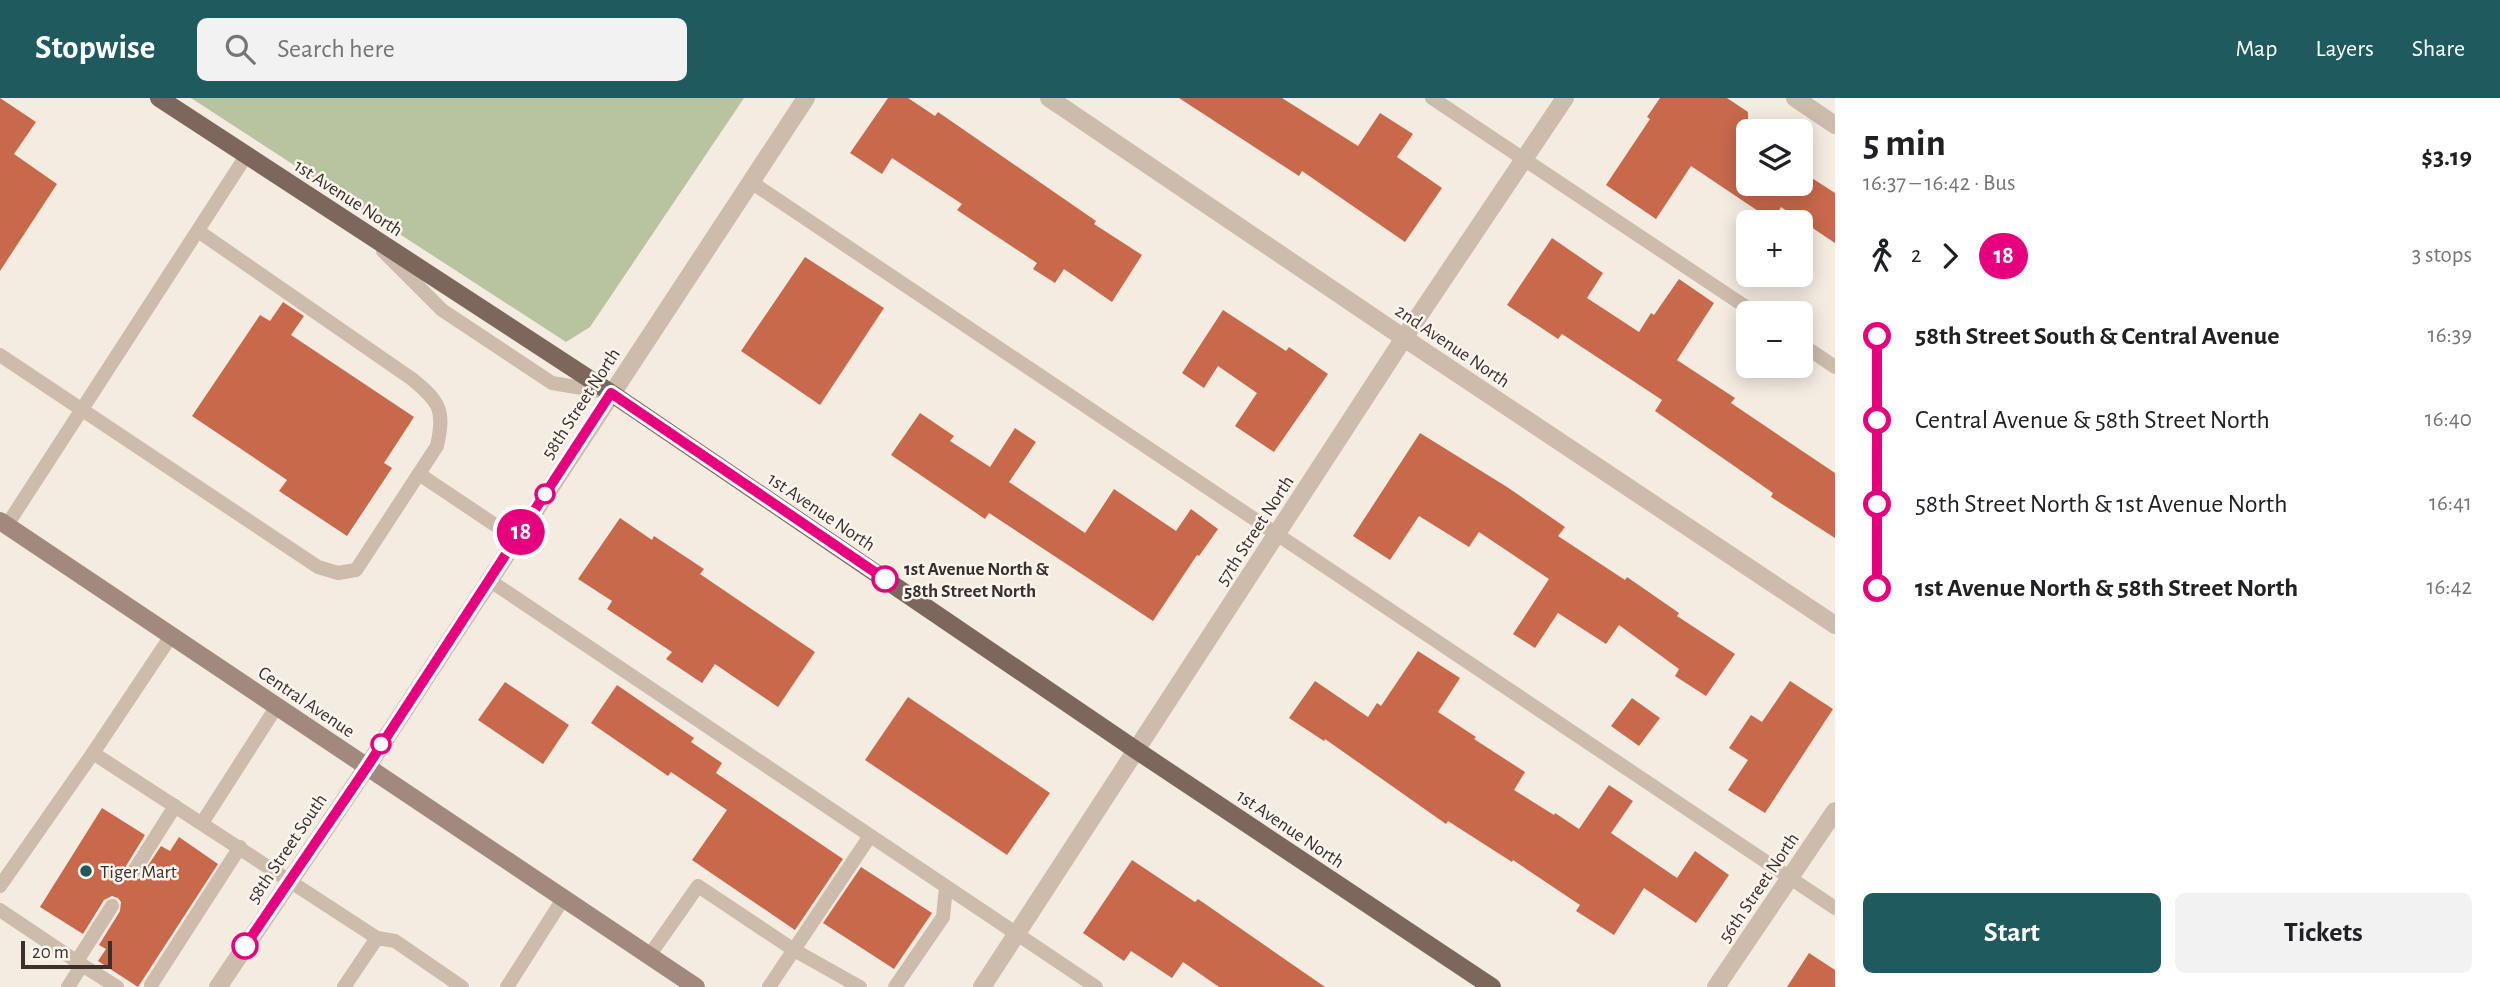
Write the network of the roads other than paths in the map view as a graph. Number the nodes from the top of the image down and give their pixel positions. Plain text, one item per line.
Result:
1 (159, 98) edge
2 (806, 98) edge
3 (1049, 98) edge
4 (1432, 98) edge
5 (1565, 98) edge
6 (1794, 98) edge
7 (1835, 125) edge
8 (246, 156) junction
9 (1524, 160) junction
10 (751, 182) junction
11 (198, 230) junction
12 (1737, 301) edge
13 (1404, 338) junction
14 (1813, 352) edge
15 (0, 355) edge
16 (1835, 366) edge
17 (611, 393) junction
18 (82, 411) junction
19 (419, 474) junction
20 (4, 523) edge
21 (1278, 533) junction
22 (516, 540) junction
23 (489, 580) junction
24 (1835, 625) edge
25 (171, 636) junction
26 (277, 706) junction
27 (1136, 750) junction
28 (93, 753) junction
29 (367, 767) junction
30 (175, 806) junction
31 (1835, 811) edge
32 (202, 823) junction
33 (870, 836) junction
34 (240, 847) junction
35 (134, 871) dead end
36 (1790, 878) junction
37 (290, 880) junction
38 (0, 886) edge
39 (946, 887) junction
40 (563, 899) junction
41 (112, 906) dead end
42 (1835, 908) edge
43 (0, 911) edge
44 (1017, 934) junction
45 (377, 938) junction
46 (794, 950) junction
47 (649, 956) junction
48 (80, 963) junction
49 (152, 986) edge
50 (68, 987) edge
51 (117, 987) edge
52 (218, 987) edge
53 (344, 987) edge
54 (462, 987) edge
55 (507, 987) edge
56 (696, 987) edge
57 (769, 987) edge
58 (860, 987) edge
59 (895, 987) edge
60 (982, 987) edge
61 (1096, 987) edge
62 (1492, 987) edge
63 (1716, 987) edge

1 - 8 main road, 1st Avenue North
2 - 10 street, 58th Street North
3 - 13 street, 2nd Avenue North
4 - 9 lane
5 - 9 street, 57th Street North
6 - 7 street
8 - 11 lane
8 - 17 main road, 1st Avenue North
9 - 12 lane
9 - 13 street, 57th Street North
10 - 17 street, 58th Street North
10 - 21 lane
11 - 18 lane
11 - 19 lane
13 - 21 street, 57th Street North
13 - 24 street, 2nd Avenue North
14 - 16 lane
15 - 18 lane
17 - 22 street, 58th Street North
17 - 27 main road, 1st Avenue North
18 - 19 lane
18 - 20 lane
19 - 22 lane
20 - 25 main road, Central Avenue
21 - 27 street, 57th Street North
21 - 36 lane
22 - 23 street, 58th Street North
23 - 29 street, 58th Street North
23 - 33 lane
25 - 26 main road, Central Avenue
25 - 28 lane
26 - 29 main road, Central Avenue
26 - 32 lane
27 - 44 street, 57th Street North
27 - 62 main road, 1st Avenue North
28 - 30 lane
28 - 38 lane
29 - 37 street, 58th Street South
29 - 40 main road, Central Avenue
30 - 32 lane
30 - 35 lane
31 - 36 street, 56th Street North
32 - 34 lane
33 - 39 lane
33 - 46 lane
34 - 37 lane
34 - 49 lane
36 - 42 lane
36 - 63 street, 56th Street North
37 - 45 lane
37 - 52 street, 58th Street South
39 - 44 lane
39 - 59 lane
40 - 47 main road, Central Avenue
40 - 55 lane
41 - 48 lane
43 - 48 lane
44 - 60 street, 57th Street North
44 - 61 lane
45 - 53 lane
45 - 54 lane
46 - 47 lane
46 - 57 lane
46 - 58 lane
47 - 56 main road, Central Avenue
48 - 50 lane
48 - 51 lane

